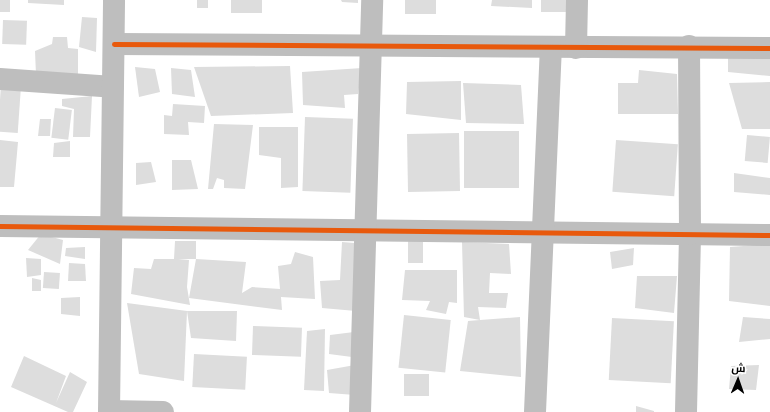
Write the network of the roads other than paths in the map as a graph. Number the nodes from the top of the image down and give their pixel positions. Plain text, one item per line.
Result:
1 (114, 0) edge
2 (372, 0) edge
3 (577, 0) edge
4 (114, 44) junction
5 (689, 46) junction
6 (370, 47) junction
7 (551, 48) junction
8 (576, 48) junction
9 (770, 48) edge
10 (0, 79) edge
11 (113, 87) junction
12 (0, 226) edge
13 (111, 229) junction
14 (364, 230) junction
15 (542, 232) junction
16 (690, 234) junction
17 (770, 235) edge
18 (109, 411) edge
19 (163, 412) edge
20 (360, 412) edge
21 (535, 412) edge
22 (686, 412) edge

1 - 4 street
2 - 6 street
3 - 8 street
4 - 6 street
4 - 11 street
5 - 8 street
5 - 9 street
5 - 16 street
6 - 7 street
6 - 14 street
7 - 8 street
7 - 15 street
10 - 11 street
11 - 13 street
12 - 13 street
13 - 14 street
13 - 18 street
14 - 15 street
14 - 20 street
15 - 16 street
15 - 21 street
16 - 17 street
16 - 22 street
18 - 19 street

